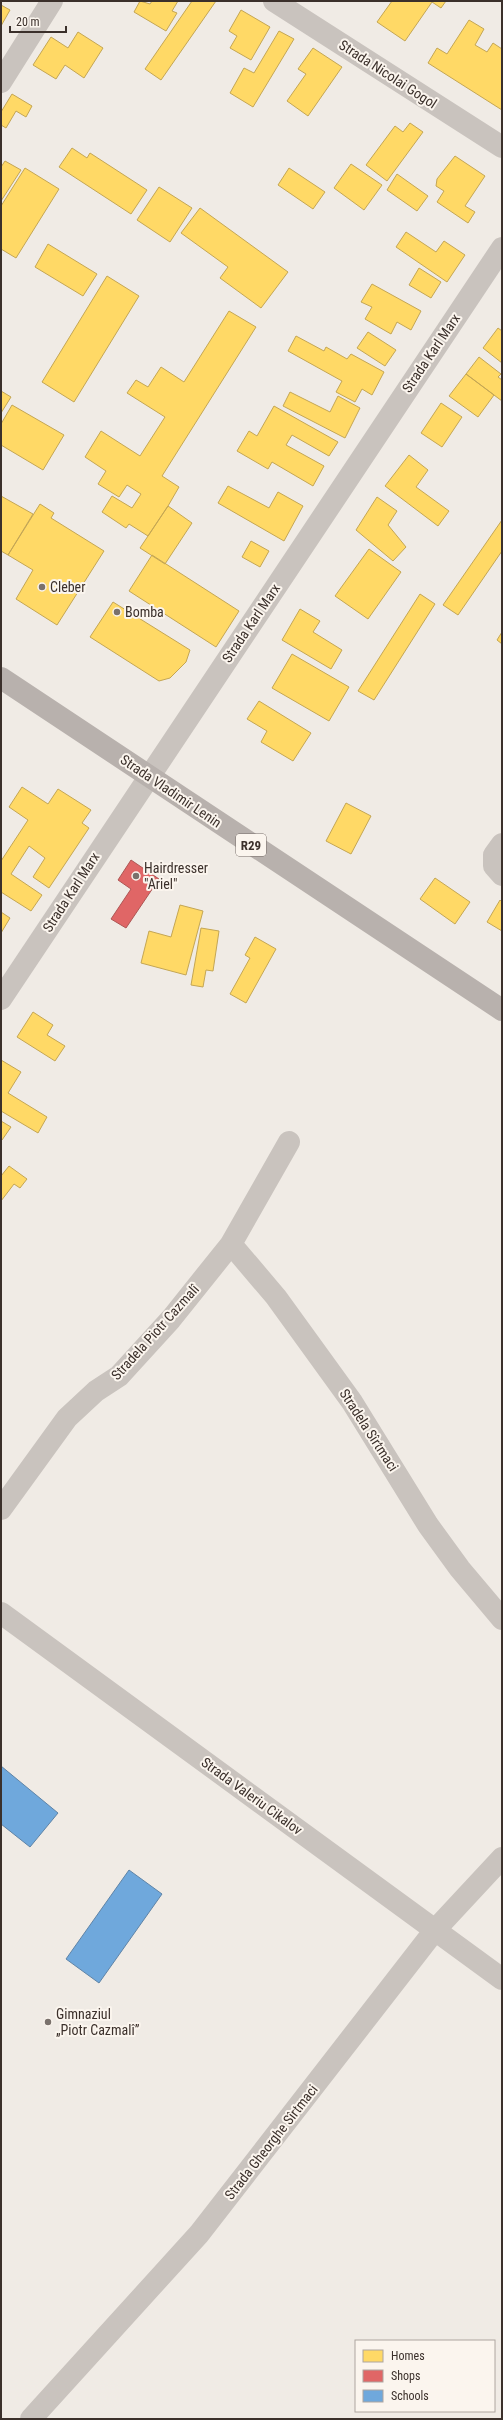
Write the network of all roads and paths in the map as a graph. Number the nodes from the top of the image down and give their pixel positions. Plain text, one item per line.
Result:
1 (52, 1) edge
2 (274, 1) edge
3 (1, 82) edge
4 (502, 147) edge
5 (502, 248) edge
6 (1, 678) edge
7 (148, 775) junction
8 (502, 844) edge
9 (502, 874) edge
10 (1, 999) edge
11 (502, 1010) edge
12 (289, 1142) dead end
13 (231, 1244) junction
14 (1, 1509) edge
15 (1, 1613) edge
16 (502, 1619) edge
17 (502, 1858) edge
18 (435, 1930) junction
19 (502, 1979) edge
20 (31, 2419) edge

1 - 3 street
2 - 4 street, Strada Nicolai Gogol
5 - 7 street, Strada Karl Marx
6 - 7 main road, Strada Vladimir Lenin / R29
7 - 10 street, Strada Karl Marx
7 - 11 main road, Strada Vladimir Lenin / R29
8 - 9 street
12 - 13 street, Stradela Piotr Cazmalî
13 - 14 street, Stradela Piotr Cazmalî
13 - 16 street, Stradela Sîrtmaci
15 - 18 street, Strada Valeriu Cikalov
17 - 18 street, Strada Gheorghe Sîrtmaci
18 - 19 street, Strada Valeriu Cikalov
18 - 20 street, Strada Gheorghe Sîrtmaci

